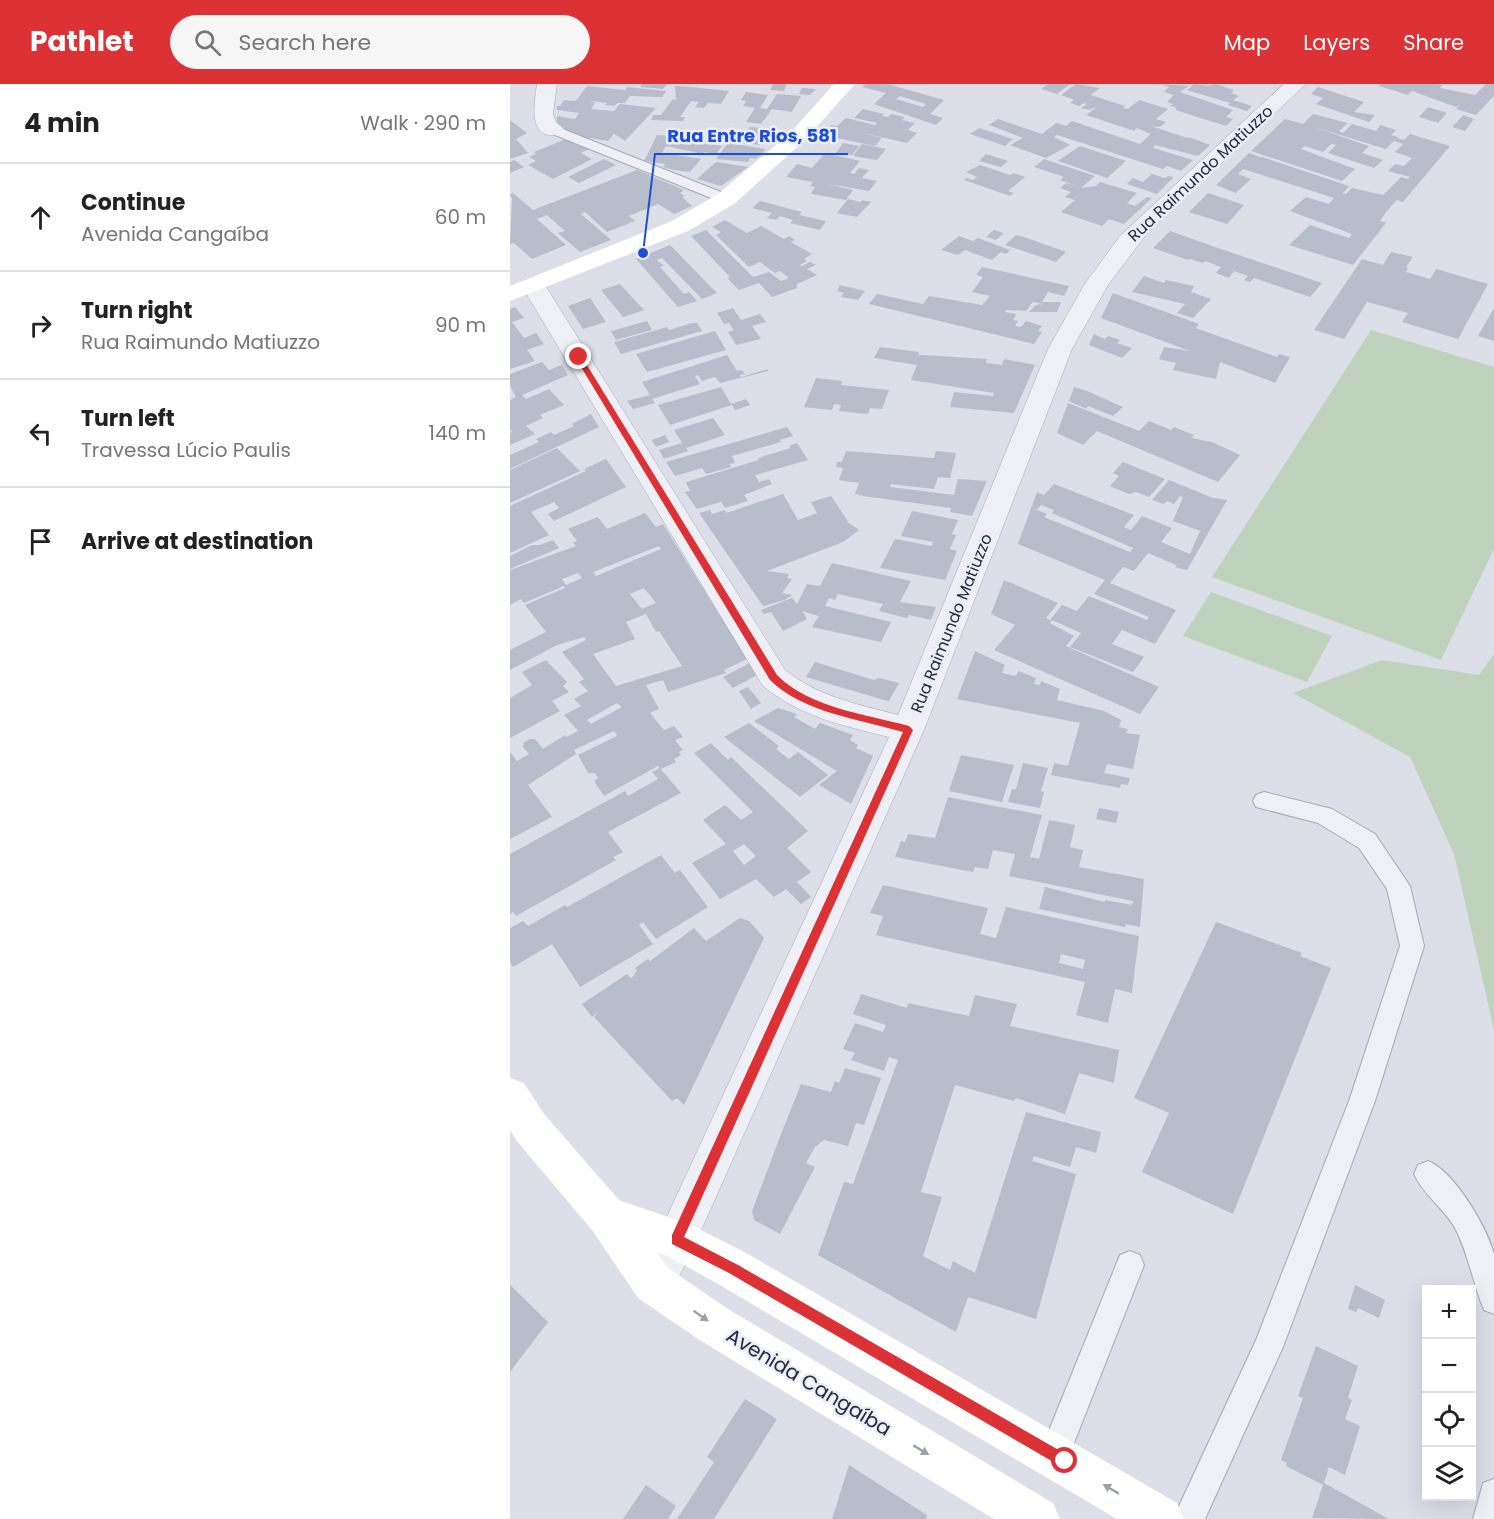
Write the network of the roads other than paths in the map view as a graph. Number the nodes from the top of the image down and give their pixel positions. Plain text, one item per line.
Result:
1 (547, 84) edge
2 (845, 84) edge
3 (1296, 84) edge
4 (555, 130) joint
5 (726, 199) junction
6 (522, 290) edge
7 (909, 730) junction
8 (1264, 801) dead end
9 (510, 1096) edge
10 (1428, 1174) dead end
11 (606, 1216) junction
12 (677, 1239) junction
13 (1130, 1265) dead end
14 (653, 1283) junction
15 (1494, 1300) edge
16 (1054, 1455) junction
17 (1494, 1494) edge
18 (1036, 1519) edge
19 (1161, 1519) edge
20 (1189, 1519) edge
21 (1489, 1519) edge

1 - 4 street
2 - 5 main road
3 - 7 street, Rua Raimundo Matiuzzo
4 - 5 lane
5 - 6 main road
6 - 7 street
7 - 12 street, Rua Raimundo Matiuzzo
8 - 20 lane
9 - 11 main road, Avenida Cangaíba
10 - 15 lane
11 - 12 main road
11 - 14 main road, Avenida Cangaíba
12 - 14 street, Rua Raimundo Matiuzzo
12 - 16 main road
13 - 16 lane
14 -> 18 main road, Avenida Cangaíba
19 -> 16 main road
17 - 21 lane

